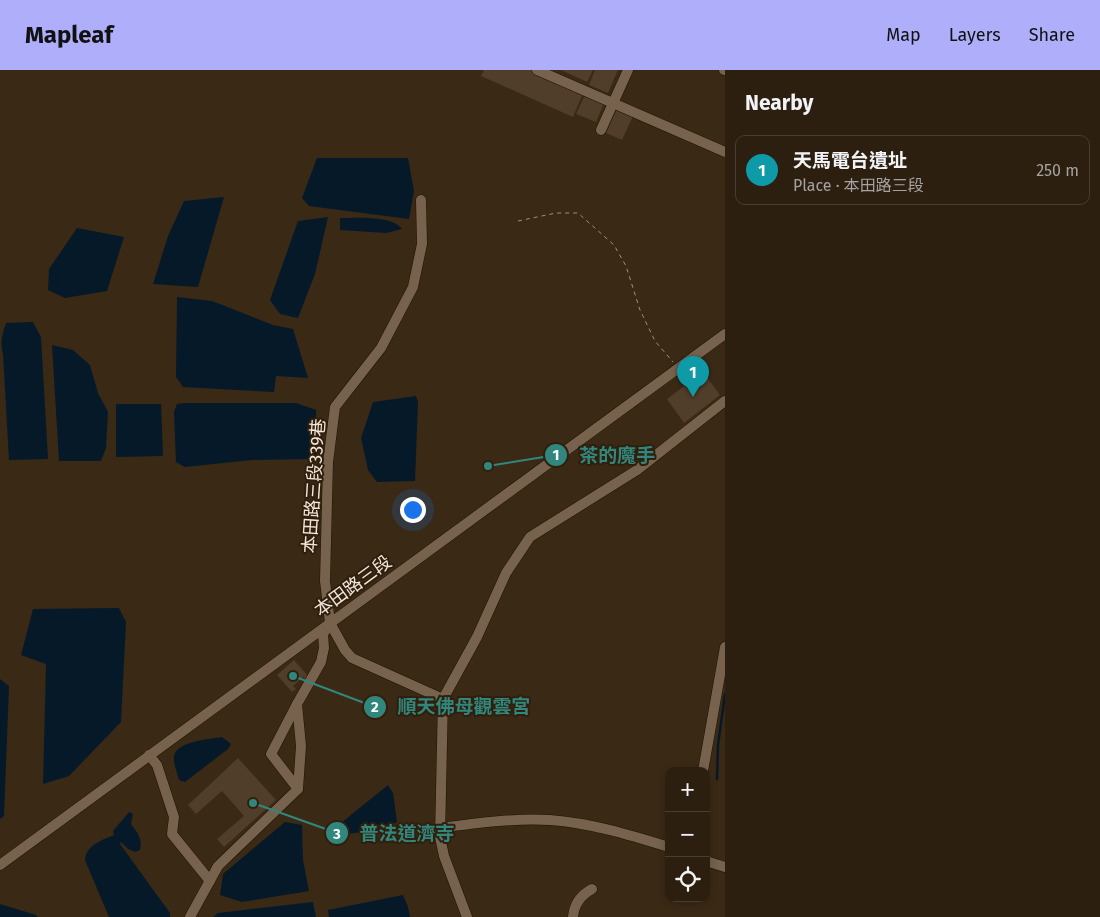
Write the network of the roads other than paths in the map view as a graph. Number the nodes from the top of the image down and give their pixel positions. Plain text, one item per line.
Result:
1 (537, 70) edge
2 (628, 70) edge
3 (613, 103) junction
4 (601, 130) dead end
5 (725, 152) edge
6 (421, 200) dead end
7 (725, 334) edge
8 (725, 401) edge
9 (330, 623) junction
10 (725, 646) edge
11 (443, 699) junction
12 (297, 704) junction
13 (149, 755) junction
14 (704, 767) edge
15 (298, 789) junction
16 (440, 828) junction
17 (665, 846) edge
18 (710, 862) edge
19 (0, 865) edge
20 (725, 867) edge
21 (210, 880) junction
22 (592, 889) dead end
23 (190, 917) edge
24 (467, 917) edge
25 (573, 917) edge

1 - 3 street
2 - 3 street
3 - 4 street
3 - 5 street
6 - 9 street, 本田路三段339巷
7 - 9 street, 本田路三段
8 - 11 street
9 - 11 street
9 - 12 street, 本田路三段339巷
9 - 13 street, 本田路三段
10 - 14 street
11 - 16 street
12 - 15 street
12 - 15 street, 本田路三段339巷
13 - 19 street, 本田路三段
13 - 21 street
15 - 21 street
16 - 17 street
16 - 24 street
18 - 20 street
21 - 23 street
22 - 25 street

